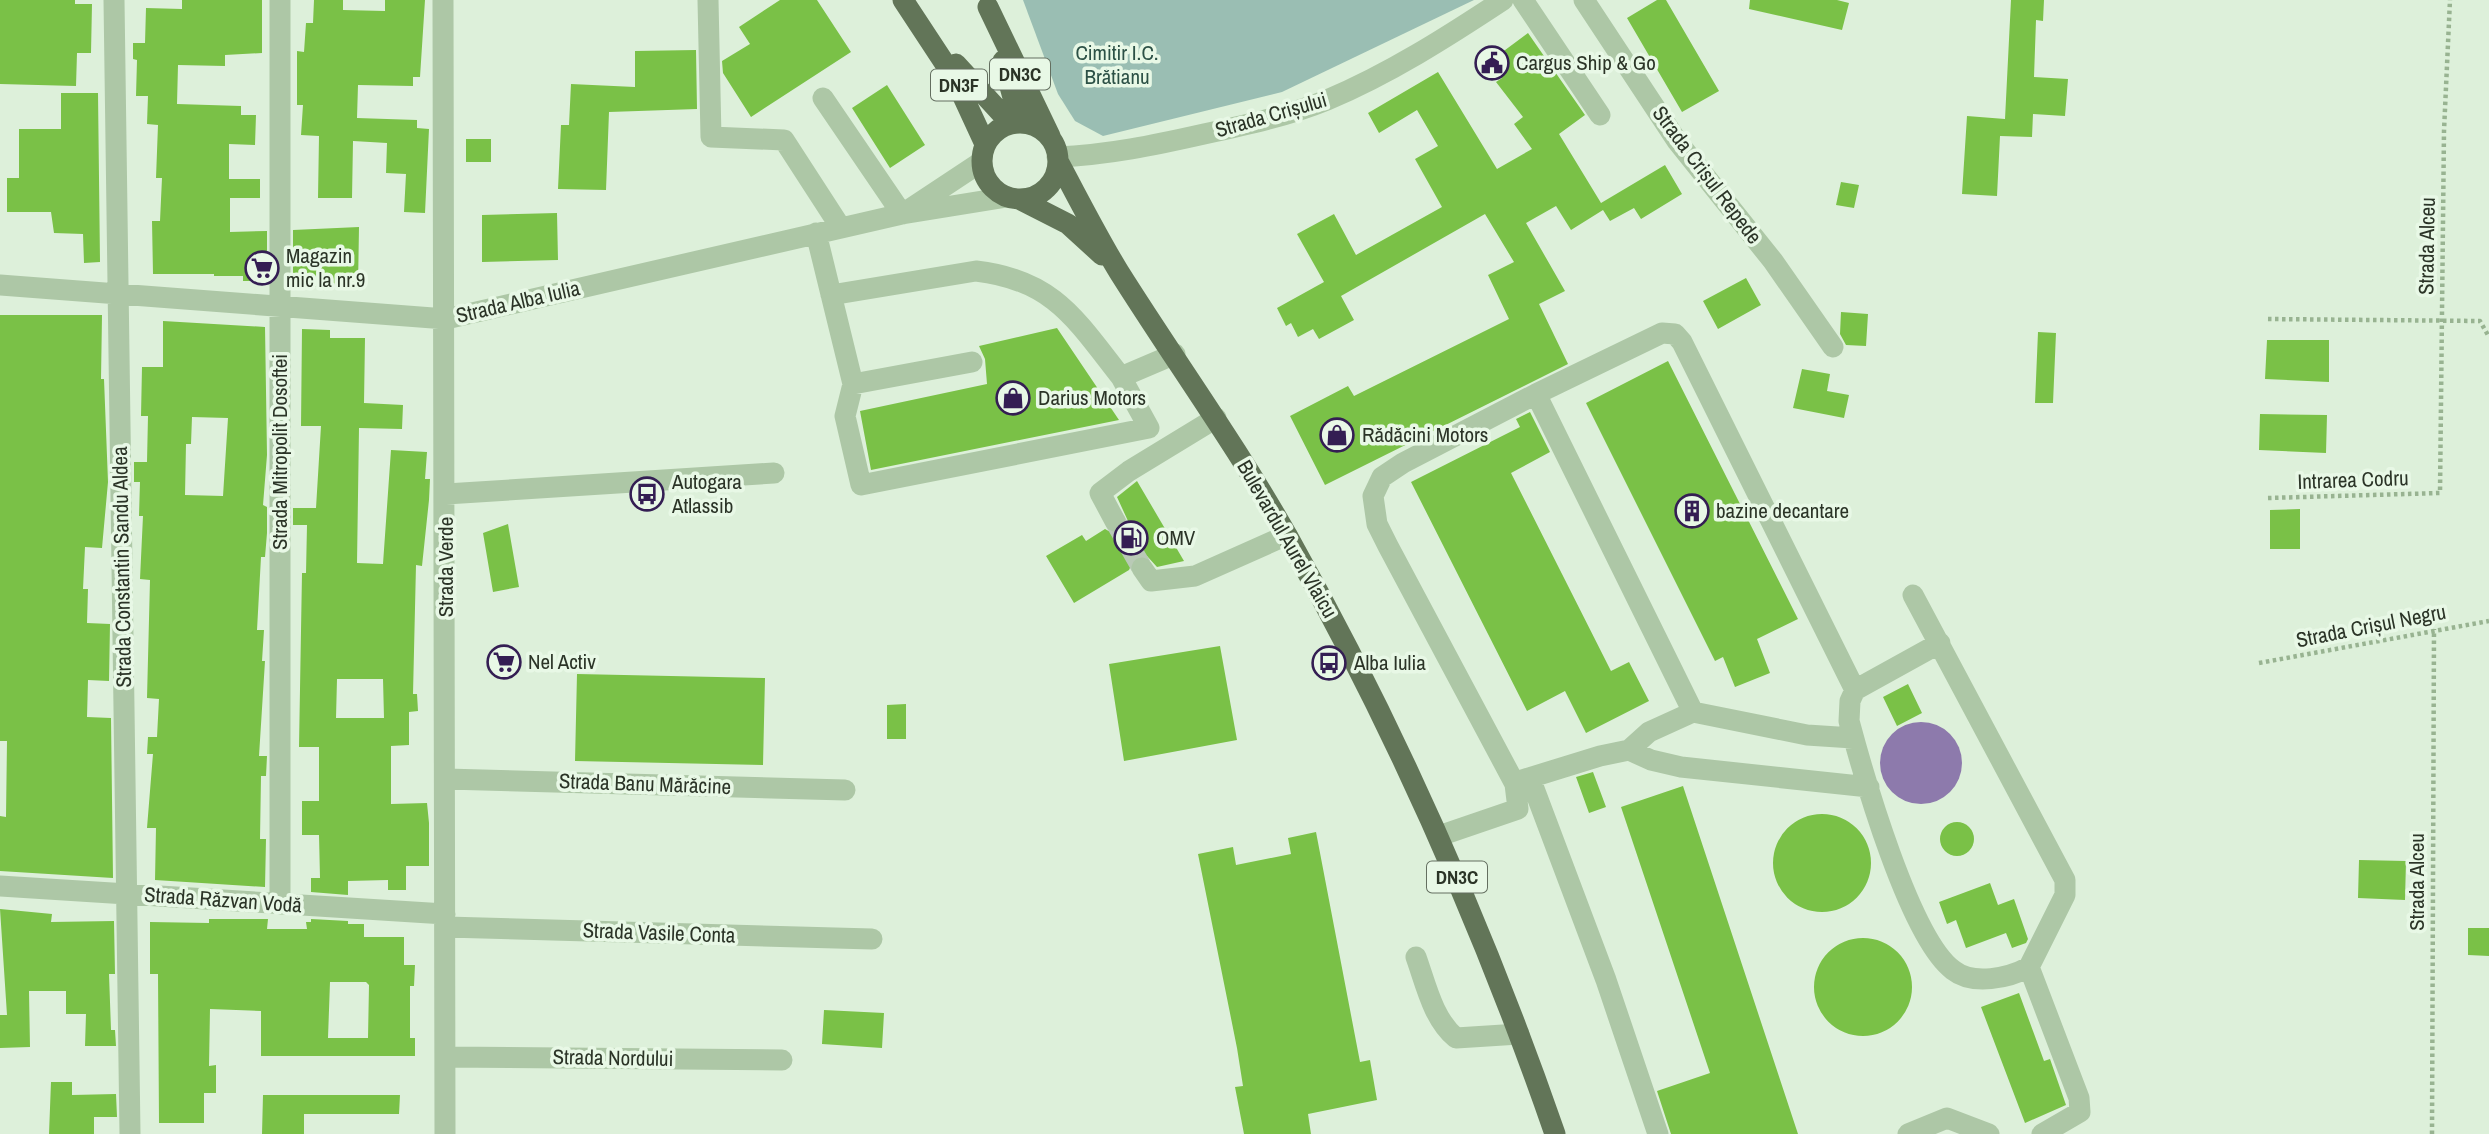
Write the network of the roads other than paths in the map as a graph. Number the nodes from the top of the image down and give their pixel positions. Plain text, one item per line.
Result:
1 (114, 0) edge
2 (280, 0) edge
3 (443, 0) edge
4 (708, 0) edge
5 (902, 0) edge
6 (1503, 0) edge
7 (1522, 0) edge
8 (1584, 0) edge
9 (987, 3) edge
10 (924, 29) junction
11 (824, 98) dead end
12 (1600, 115) dead end
13 (1016, 123) junction
14 (983, 153) junction
15 (1056, 153) junction
16 (1013, 198) junction
17 (902, 214) junction
18 (841, 228) junction
19 (816, 233) junction
20 (1119, 271) junction
21 (0, 285) edge
22 (118, 294) junction
23 (831, 295) junction
24 (280, 306) junction
25 (446, 319) junction
26 (1833, 347) dead end
27 (1175, 354) junction
28 (972, 362) dead end
29 (1121, 377) junction
30 (853, 384) junction
31 (1536, 394) junction
32 (1216, 418) junction
33 (774, 473) dead end
34 (446, 494) junction
35 (1115, 521) tunnel mouth
36 (1287, 535) junction
37 (1142, 568) tunnel mouth
38 (1913, 595) dead end
39 (1940, 643) junction
40 (1855, 690) junction
41 (1693, 712) junction
42 (1853, 738) junction
43 (1629, 750) junction
44 (446, 779) junction
45 (1522, 780) junction
46 (1870, 787) junction
47 (845, 790) dead end
48 (1439, 836) junction
49 (0, 886) edge
50 (126, 894) junction
51 (280, 904) junction
52 (445, 921) junction
53 (872, 939) dead end
54 (1416, 957) dead end
55 (2029, 967) junction
56 (1520, 1034) junction
57 (445, 1057) junction
58 (782, 1060) dead end
59 (130, 1134) edge
60 (445, 1134) edge
61 (1555, 1134) edge
62 (1658, 1134) edge
63 (1908, 1134) edge
64 (1989, 1134) edge
65 (2042, 1134) edge

1 - 22 street, Strada Constantin Sandu Aldea
2 - 24 street, Strada Mitropolit Dosoftei
3 - 25 street, Strada Verde
4 - 18 street
5 - 10 main road, DN3F
6 - 15 street, Strada Crișului
7 - 12 street
8 - 26 street, Strada Crișul Repede
9 - 13 main road, DN3C
9 - 15 main road, DN3C
10 - 13 main road, DN3F
10 - 14 main road, DN3F
11 - 17 street
13 - 14 main road
13 - 15 main road
14 - 16 main road
14 - 17 street, Strada Alba Iulia
15 - 16 main road
15 - 20 main road, Bulevardul Aurel Vlaicu / DN3C
16 - 17 street, Strada Alba Iulia
16 - 20 main road, Bulevardul Aurel Vlaicu / DN3C
17 - 18 street, Strada Alba Iulia
18 - 19 street, Strada Alba Iulia
19 - 23 street
19 - 25 street, Strada Alba Iulia
20 - 27 main road, Bulevardul Aurel Vlaicu / DN3C
21 - 22 street, Strada Alba Iulia
22 - 24 street, Strada Alba Iulia
22 - 50 street, Strada Constantin Sandu Aldea
23 - 29 street
23 - 30 street
24 - 25 street, Strada Alba Iulia
24 - 51 street, Strada Mitropolit Dosoftei
25 - 34 street, Strada Verde
27 - 29 street
27 - 32 main road, Bulevardul Aurel Vlaicu / DN3C
28 - 30 street
29 - 30 street
31 - 40 street
31 - 41 street
31 - 45 street
32 - 35 street
32 - 36 main road, Bulevardul Aurel Vlaicu / DN3C
33 - 34 street
34 - 44 street, Strada Verde
36 - 37 street
36 - 48 main road, Bulevardul Aurel Vlaicu / DN3C
38 - 39 street
39 - 40 street
39 - 55 street
40 - 42 street
41 - 42 street
41 - 43 street
42 - 46 street
43 - 45 street
43 - 46 street
44 - 47 street, Strada Banu Mărăcine
44 - 52 street, Strada Verde
45 - 48 street
45 - 62 street
46 - 55 street
48 - 56 main road, Bulevardul Aurel Vlaicu / DN3C
49 - 50 street, Strada Răzvan Vodă
50 - 51 street, Strada Răzvan Vodă
50 - 59 street, Strada Constantin Sandu Aldea
51 - 52 street, Strada Răzvan Vodă
52 - 53 street, Strada Vasile Conta
52 - 57 street, Strada Verde
54 - 56 street
55 - 65 street
56 - 61 main road, Bulevardul Aurel Vlaicu / DN3C
57 - 58 street, Strada Nordului
57 - 60 street, Strada Verde
63 - 64 street

